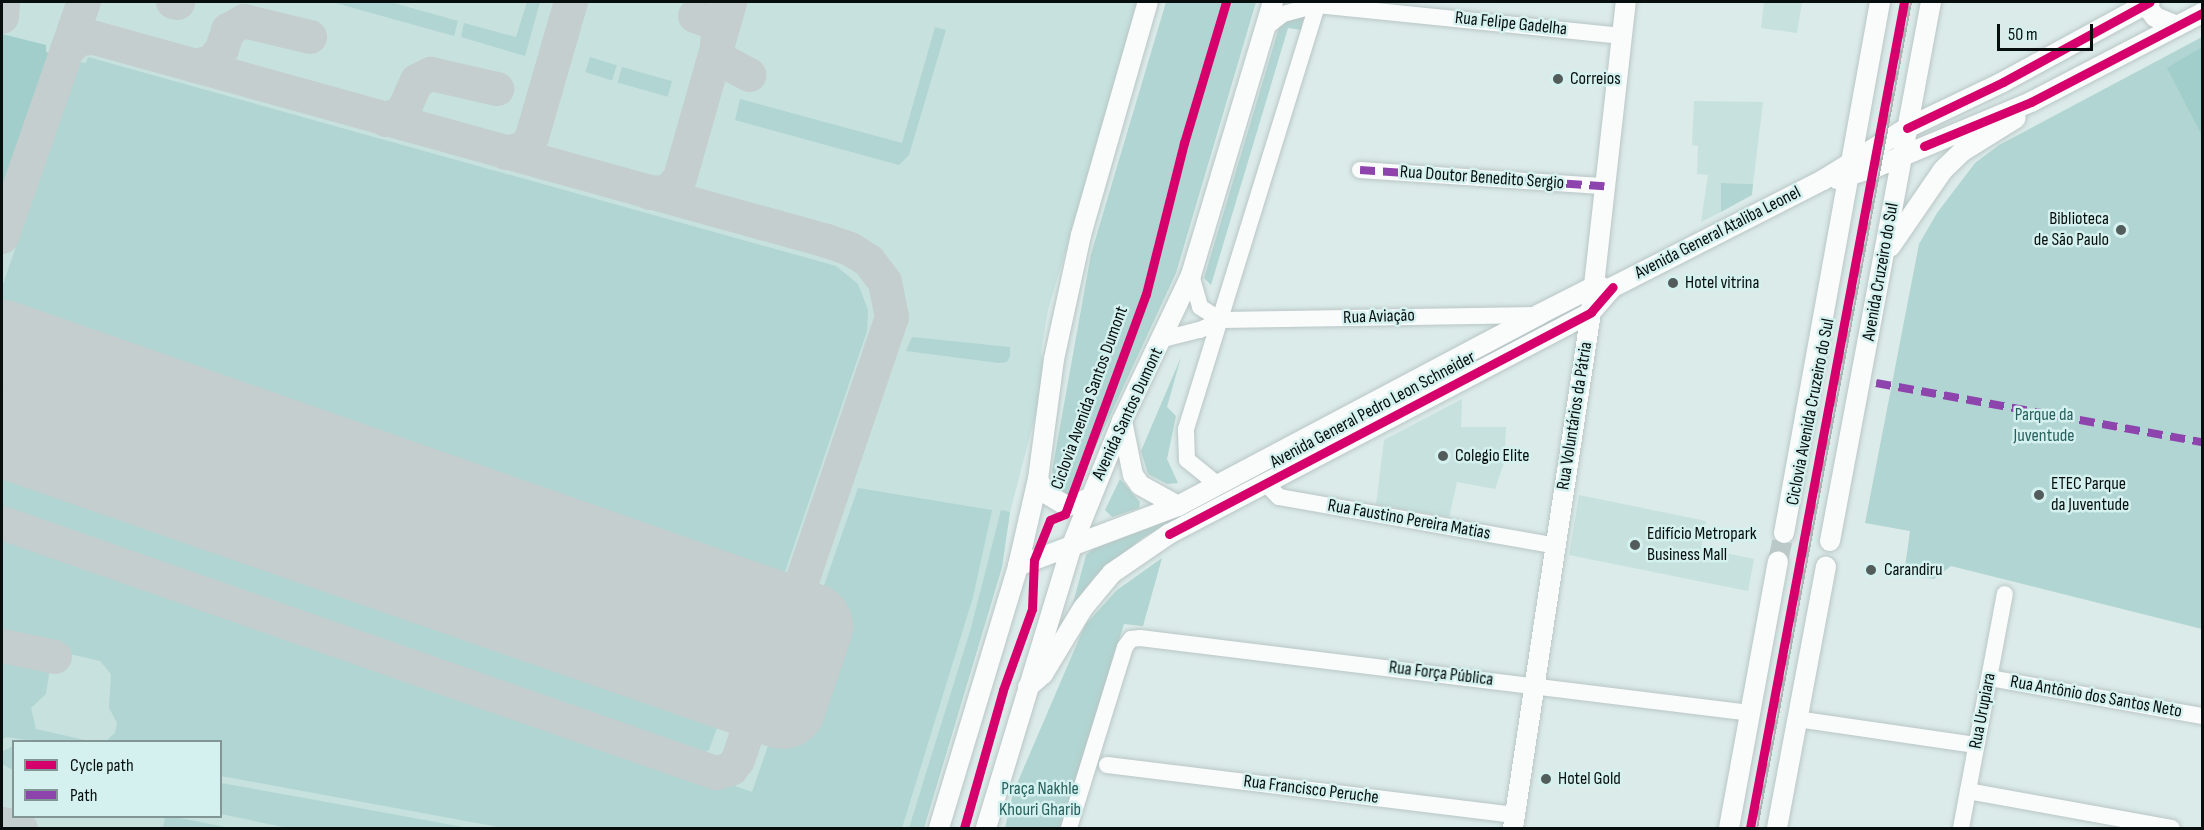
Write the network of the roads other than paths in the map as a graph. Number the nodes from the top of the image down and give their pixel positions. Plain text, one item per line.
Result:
1 (1148, 2) edge
2 (1272, 2) edge
3 (1626, 2) edge
4 (1880, 2) edge
5 (1931, 2) edge
6 (2147, 2) edge
7 (1317, 3) edge
8 (2202, 13) edge
9 (2177, 26) junction
10 (1264, 29) junction
11 (1622, 36) junction
12 (2031, 102) junction
13 (1907, 128) junction
14 (1902, 156) junction
15 (1848, 169) junction
16 (1360, 170) dead end
17 (1604, 186) junction
18 (1884, 257) junction
19 (1191, 275) junction
20 (1603, 287) junction
21 (1591, 312) junction
22 (1538, 315) junction
23 (1221, 320) junction
24 (1162, 339) junction
25 (1122, 422) junction
26 (1038, 479) junction
27 (1218, 485) junction
28 (1268, 485) junction
29 (1090, 498) junction
30 (1178, 506) junction
31 (1784, 533) tunnel mouth
32 (1830, 541) dead end
33 (1072, 545) junction
34 (1556, 546) junction
35 (1778, 561) tunnel mouth
36 (1018, 566) junction
37 (1826, 567) dead end
38 (2005, 594) dead end
39 (1990, 678) junction
40 (1534, 686) junction
41 (1028, 687) junction
42 (1751, 713) junction
43 (2202, 716) edge
44 (1797, 719) junction
45 (1976, 745) junction
46 (1107, 765) dead end
47 (1968, 791) junction
48 (1514, 822) edge
49 (939, 828) edge
50 (987, 828) edge
51 (1069, 828) edge
52 (1729, 828) edge
53 (1777, 828) edge
54 (1961, 828) edge
55 (2172, 828) edge

1 - 26 main road
2 - 10 main road, Avenida Santos Dumont
3 - 11 main road, Rua Voluntários da Pátria
4 - 15 main road
5 - 13 main road, Avenida Cruzeiro do Sul
6 - 9 main road
6 - 13 main road, Avenida General Ataliba Leonel
7 - 10 street, Rua Felipe Gadelha
7 - 11 street, Rua Felipe Gadelha
7 - 23 street
8 - 9 main road, Avenida General Ataliba Leonel
9 - 12 main road, Avenida General Ataliba Leonel
10 - 19 main road, Avenida Santos Dumont
11 - 17 main road, Rua Voluntários da Pátria
12 - 14 main road, Avenida General Ataliba Leonel
12 - 18 main road
13 - 14 main road, Avenida Cruzeiro do Sul
13 - 15 main road, Avenida General Ataliba Leonel
14 - 15 main road, Avenida General Ataliba Leonel
14 - 18 main road, Avenida Cruzeiro do Sul
15 - 20 main road, Avenida General Ataliba Leonel
15 - 31 main road
16 - 17 street, Rua Doutor Benedito Sergio
17 - 20 main road, Rua Voluntários da Pátria
18 - 32 main road, Avenida Cruzeiro do Sul
19 - 23 street
19 - 24 main road, Avenida Santos Dumont
20 - 21 main road, Rua Voluntários da Pátria
20 - 22 main road, Avenida General Pedro Leon Schneider
21 - 28 main road, Avenida General Pedro Leon Schneider
21 - 34 main road, Rua Voluntários da Pátria
22 - 23 street, Rua Aviação
22 - 27 main road, Avenida General Pedro Leon Schneider
23 - 24 street, Rua Aviação
23 - 27 street
24 - 25 main road, Avenida Santos Dumont
25 - 29 main road, Avenida Santos Dumont
25 - 30 main road
26 - 29 main road
26 - 36 main road
27 - 30 main road, Avenida General Pedro Leon Schneider
28 - 34 street, Rua Faustino Pereira Matias
28 - 41 main road, Avenida General Pedro Leon Schneider
29 - 33 main road, Avenida Santos Dumont
30 - 33 main road, Avenida General Pedro Leon Schneider
33 - 36 main road, Avenida General Pedro Leon Schneider
33 - 41 main road, Avenida Santos Dumont
34 - 40 main road, Rua Voluntários da Pátria
35 - 42 main road
36 - 49 main road
37 - 44 main road
38 - 39 street, Rua Urupiara
39 - 43 street, Rua Antônio dos Santos Neto
39 - 45 street, Rua Urupiara
40 - 42 street, Rua Força Pública
40 - 48 main road, Rua Voluntários da Pátria
40 - 51 street, Rua Força Pública
41 - 50 main road, Avenida Santos Dumont
42 - 52 main road
44 - 45 street
44 - 53 main road
45 - 47 street, Rua Urupiara
46 - 48 street, Rua Francisco Peruche
47 - 54 street, Rua Urupiara
47 - 55 street

